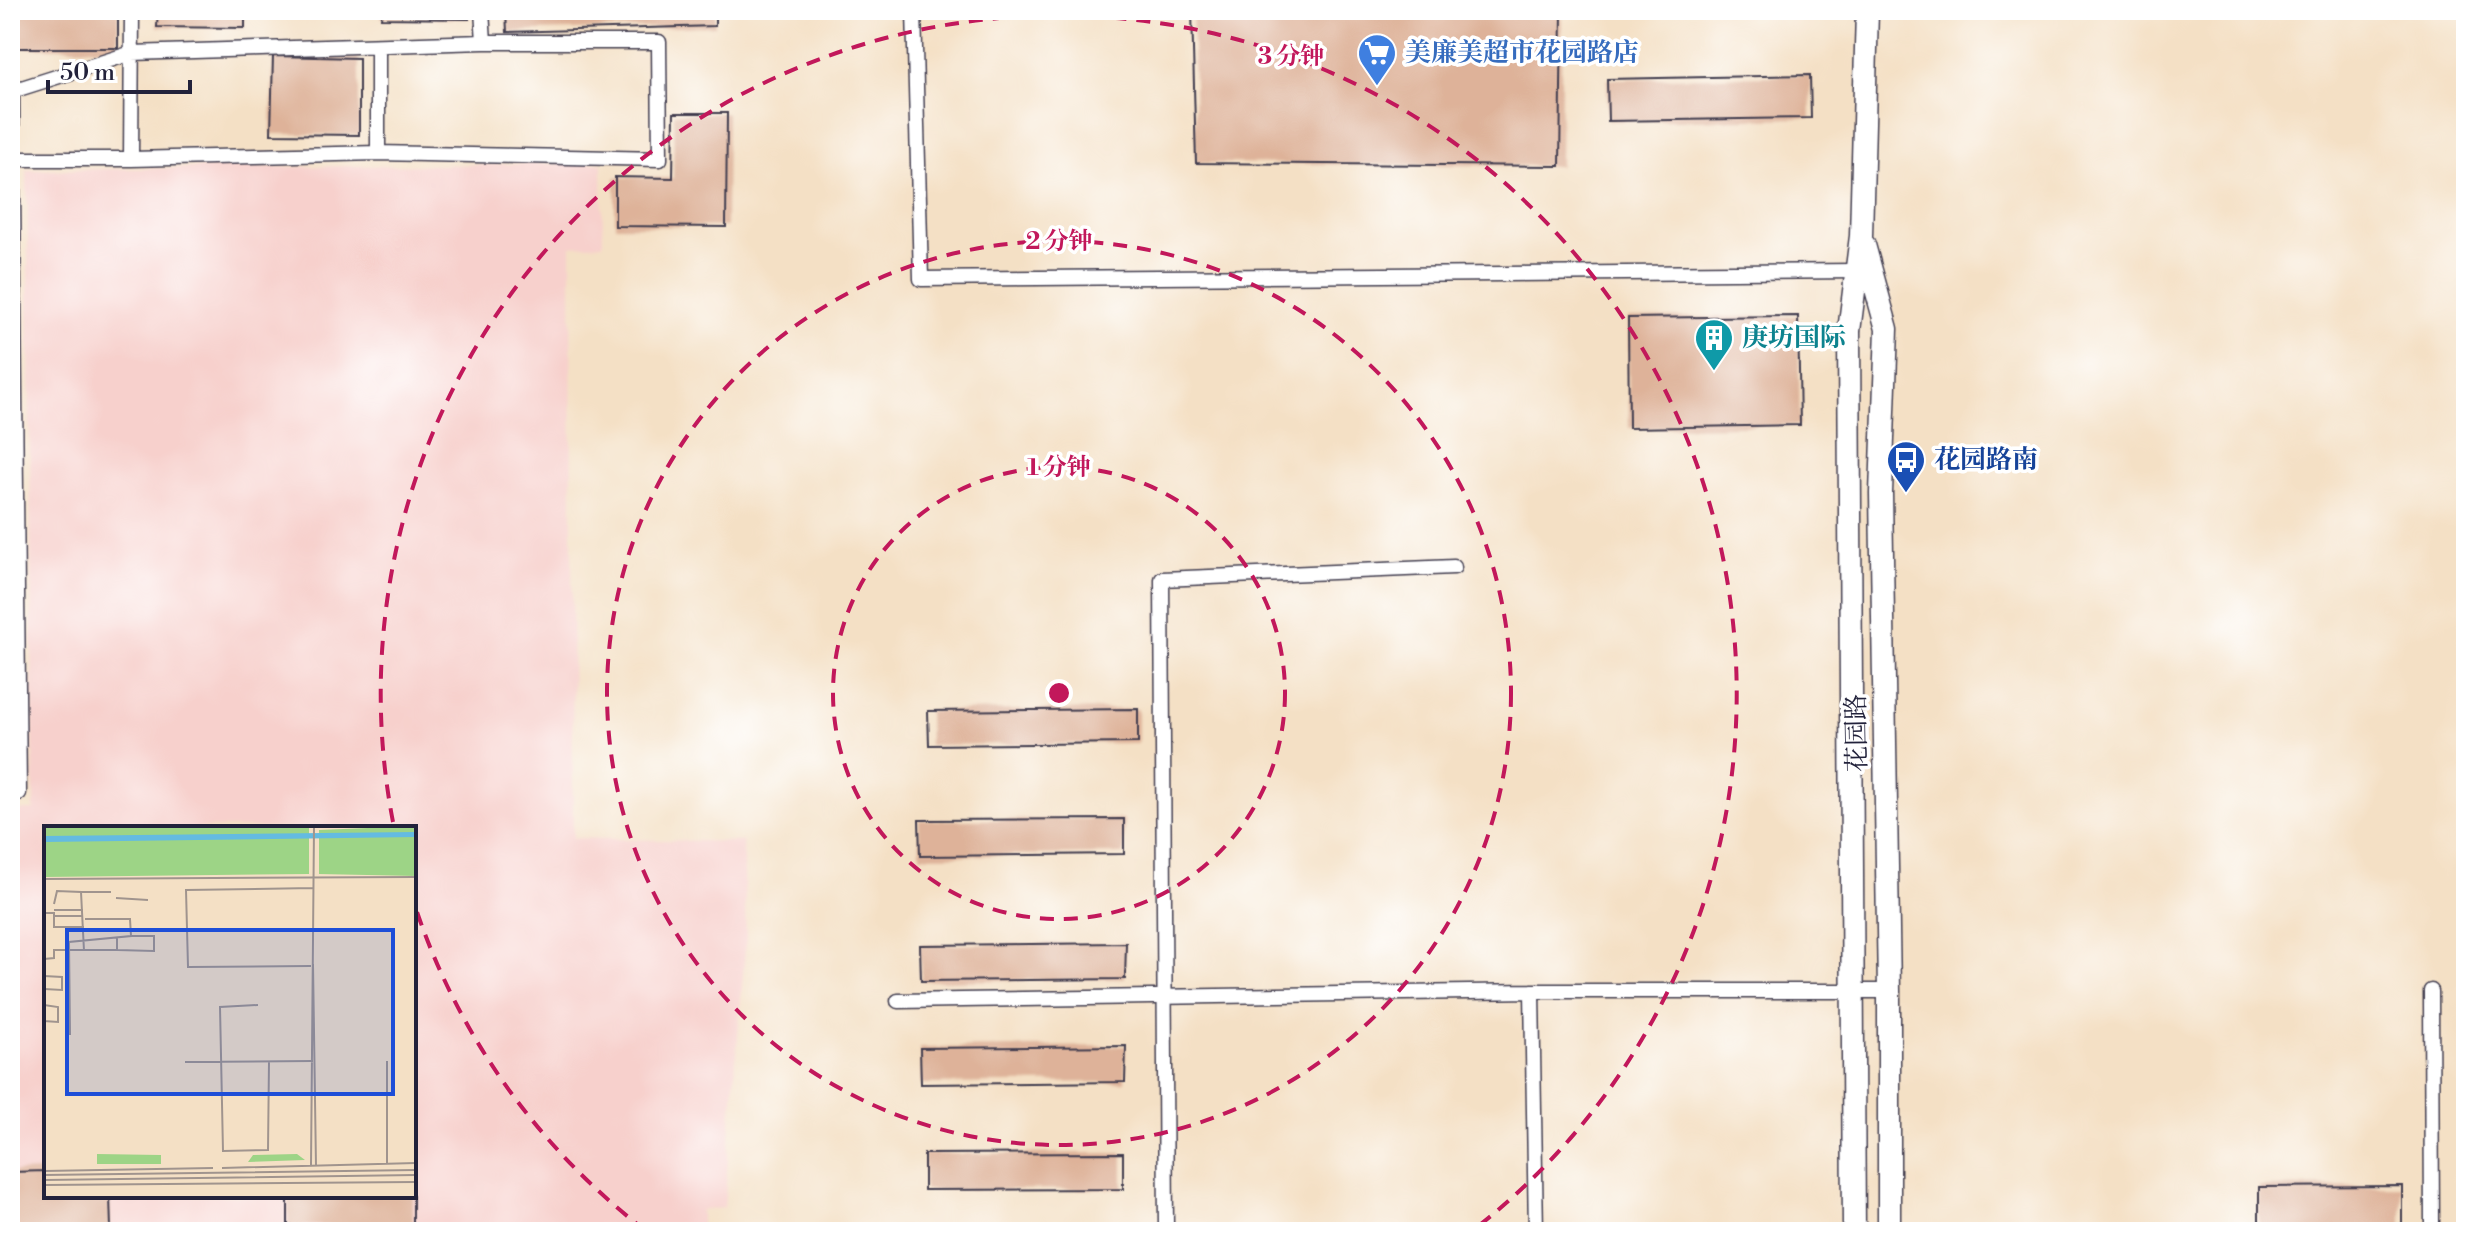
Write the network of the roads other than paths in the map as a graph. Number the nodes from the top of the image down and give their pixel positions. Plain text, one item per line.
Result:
1 (132, 10) edge
2 (482, 10) edge
3 (914, 10) edge
4 (1867, 10) edge
5 (484, 42) junction
6 (378, 47) junction
7 (132, 53) junction
8 (11, 91) edge
9 (378, 153) junction
10 (11, 159) edge
11 (131, 159) junction
12 (1861, 236) junction
13 (1857, 271) junction
14 (1454, 567) dead end
15 (19, 793) dead end
16 (1532, 991) junction
17 (1853, 991) junction
18 (1889, 991) junction
19 (2431, 991) dead end
20 (1164, 996) junction
21 (898, 1001) dead end
22 (1889, 1177) junction
23 (1854, 1178) junction
24 (1166, 1232) edge
25 (1536, 1232) edge
26 (1854, 1232) edge
27 (1889, 1232) edge
28 (2432, 1232) edge

1 - 7 street
2 - 5 street
3 - 13 street
4 - 12 street, 花园路
5 - 6 street
5 - 9 street
6 - 7 street
6 - 9 street
7 - 8 street
7 - 11 street
8 - 10 street
9 - 11 street
10 - 11 street
10 - 15 street
12 - 13 street, 花园路
12 - 18 street, 花园路
13 - 17 street, 花园路
14 - 20 street
16 - 17 street
16 - 20 street
16 - 25 street
17 - 18 street
17 - 23 street, 花园路
18 - 22 street, 花园路
19 - 28 street
20 - 21 street
20 - 24 street
22 - 23 street
22 - 27 street, 花园路
23 - 26 street, 花园路

